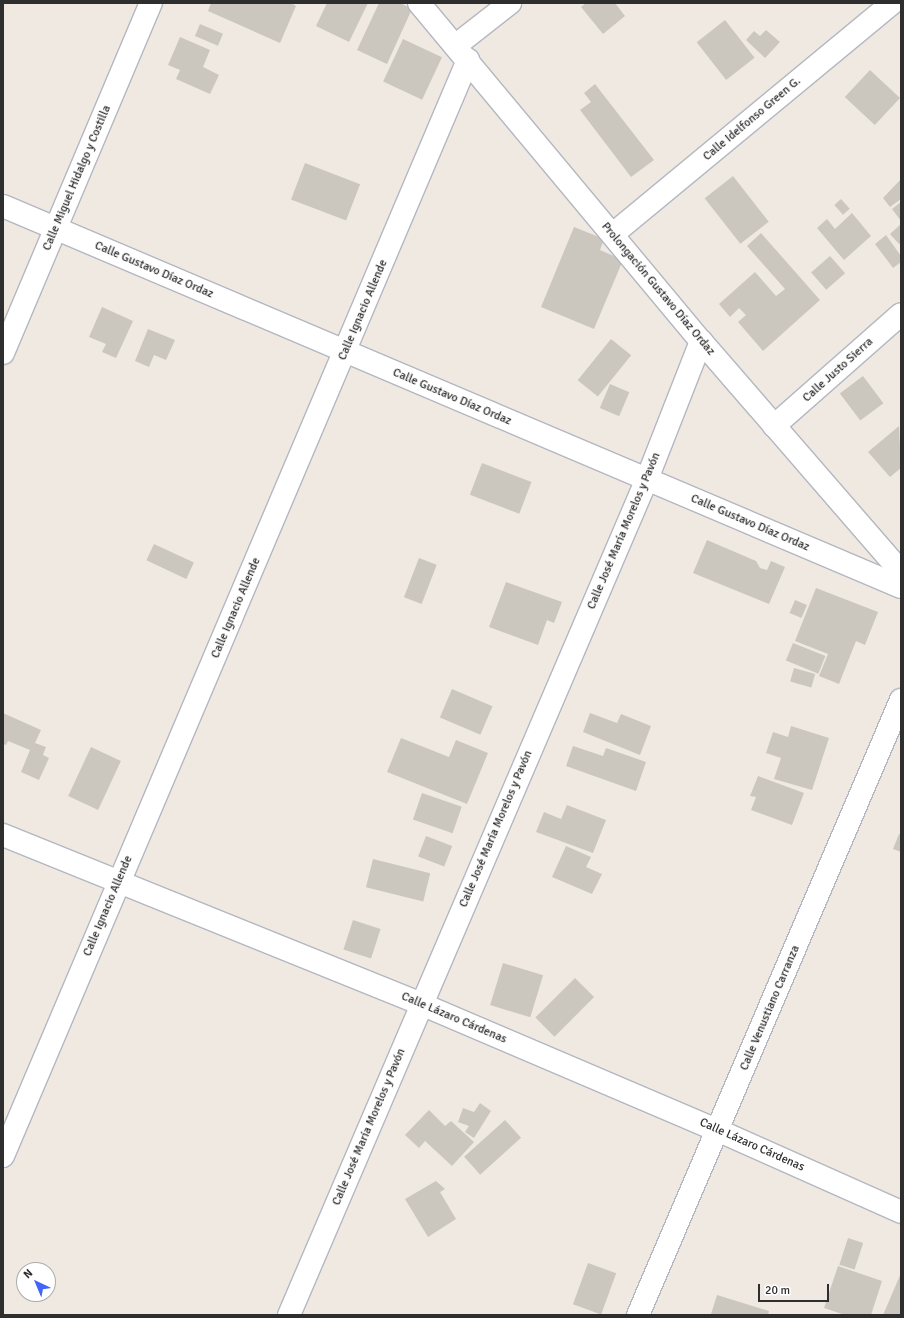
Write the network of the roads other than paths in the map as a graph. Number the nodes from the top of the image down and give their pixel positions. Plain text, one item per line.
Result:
1 (151, 3) edge
2 (419, 3) edge
3 (510, 3) edge
4 (892, 3) edge
5 (461, 53) junction
6 (3, 206) edge
7 (55, 228) junction
8 (612, 234) junction
9 (901, 314) edge
10 (701, 341) junction
11 (346, 352) junction
12 (3, 353) edge
13 (774, 426) junction
14 (647, 480) junction
15 (901, 572) edge
16 (901, 587) edge
17 (901, 700) edge
18 (3, 835) edge
19 (118, 883) junction
20 (421, 1004) junction
21 (718, 1130) junction
22 (3, 1156) edge
23 (901, 1212) edge
24 (289, 1315) edge
25 (638, 1315) edge

1 - 7 street, Calle Miguel Hidalgo y Costilla
2 - 5 street, Prolongación Gustavo Díaz Ordaz
3 - 5 street
4 - 8 street, Calle Idelfonso Green G.
5 - 8 street, Prolongación Gustavo Díaz Ordaz
5 - 11 street, Calle Ignacio Allende
6 - 7 street, Calle Gustavo Díaz Ordaz
7 - 11 street, Calle Gustavo Díaz Ordaz
7 - 12 street, Calle Miguel Hidalgo y Costilla
8 - 10 street, Prolongación Gustavo Díaz Ordaz
9 - 13 street, Calle Justo Sierra
10 - 13 street, Prolongación Gustavo Díaz Ordaz
10 - 14 street, Calle José María Morelos y Pavón
11 - 14 street, Calle Gustavo Díaz Ordaz
11 - 19 street, Calle Ignacio Allende
13 - 15 street, Prolongación Gustavo Díaz Ordaz
14 - 16 street, Calle Gustavo Díaz Ordaz
14 - 20 street, Calle José María Morelos y Pavón
17 - 21 street, Calle Venustiano Carranza
18 - 19 street, Calle Lázaro Cárdenas
19 - 20 street, Calle Lázaro Cárdenas
19 - 22 street, Calle Ignacio Allende
20 - 21 street, Calle Lázaro Cárdenas
20 - 24 street, Calle José María Morelos y Pavón
21 - 23 street, Calle Lázaro Cárdenas
21 - 25 street, Calle Venustiano Carranza

